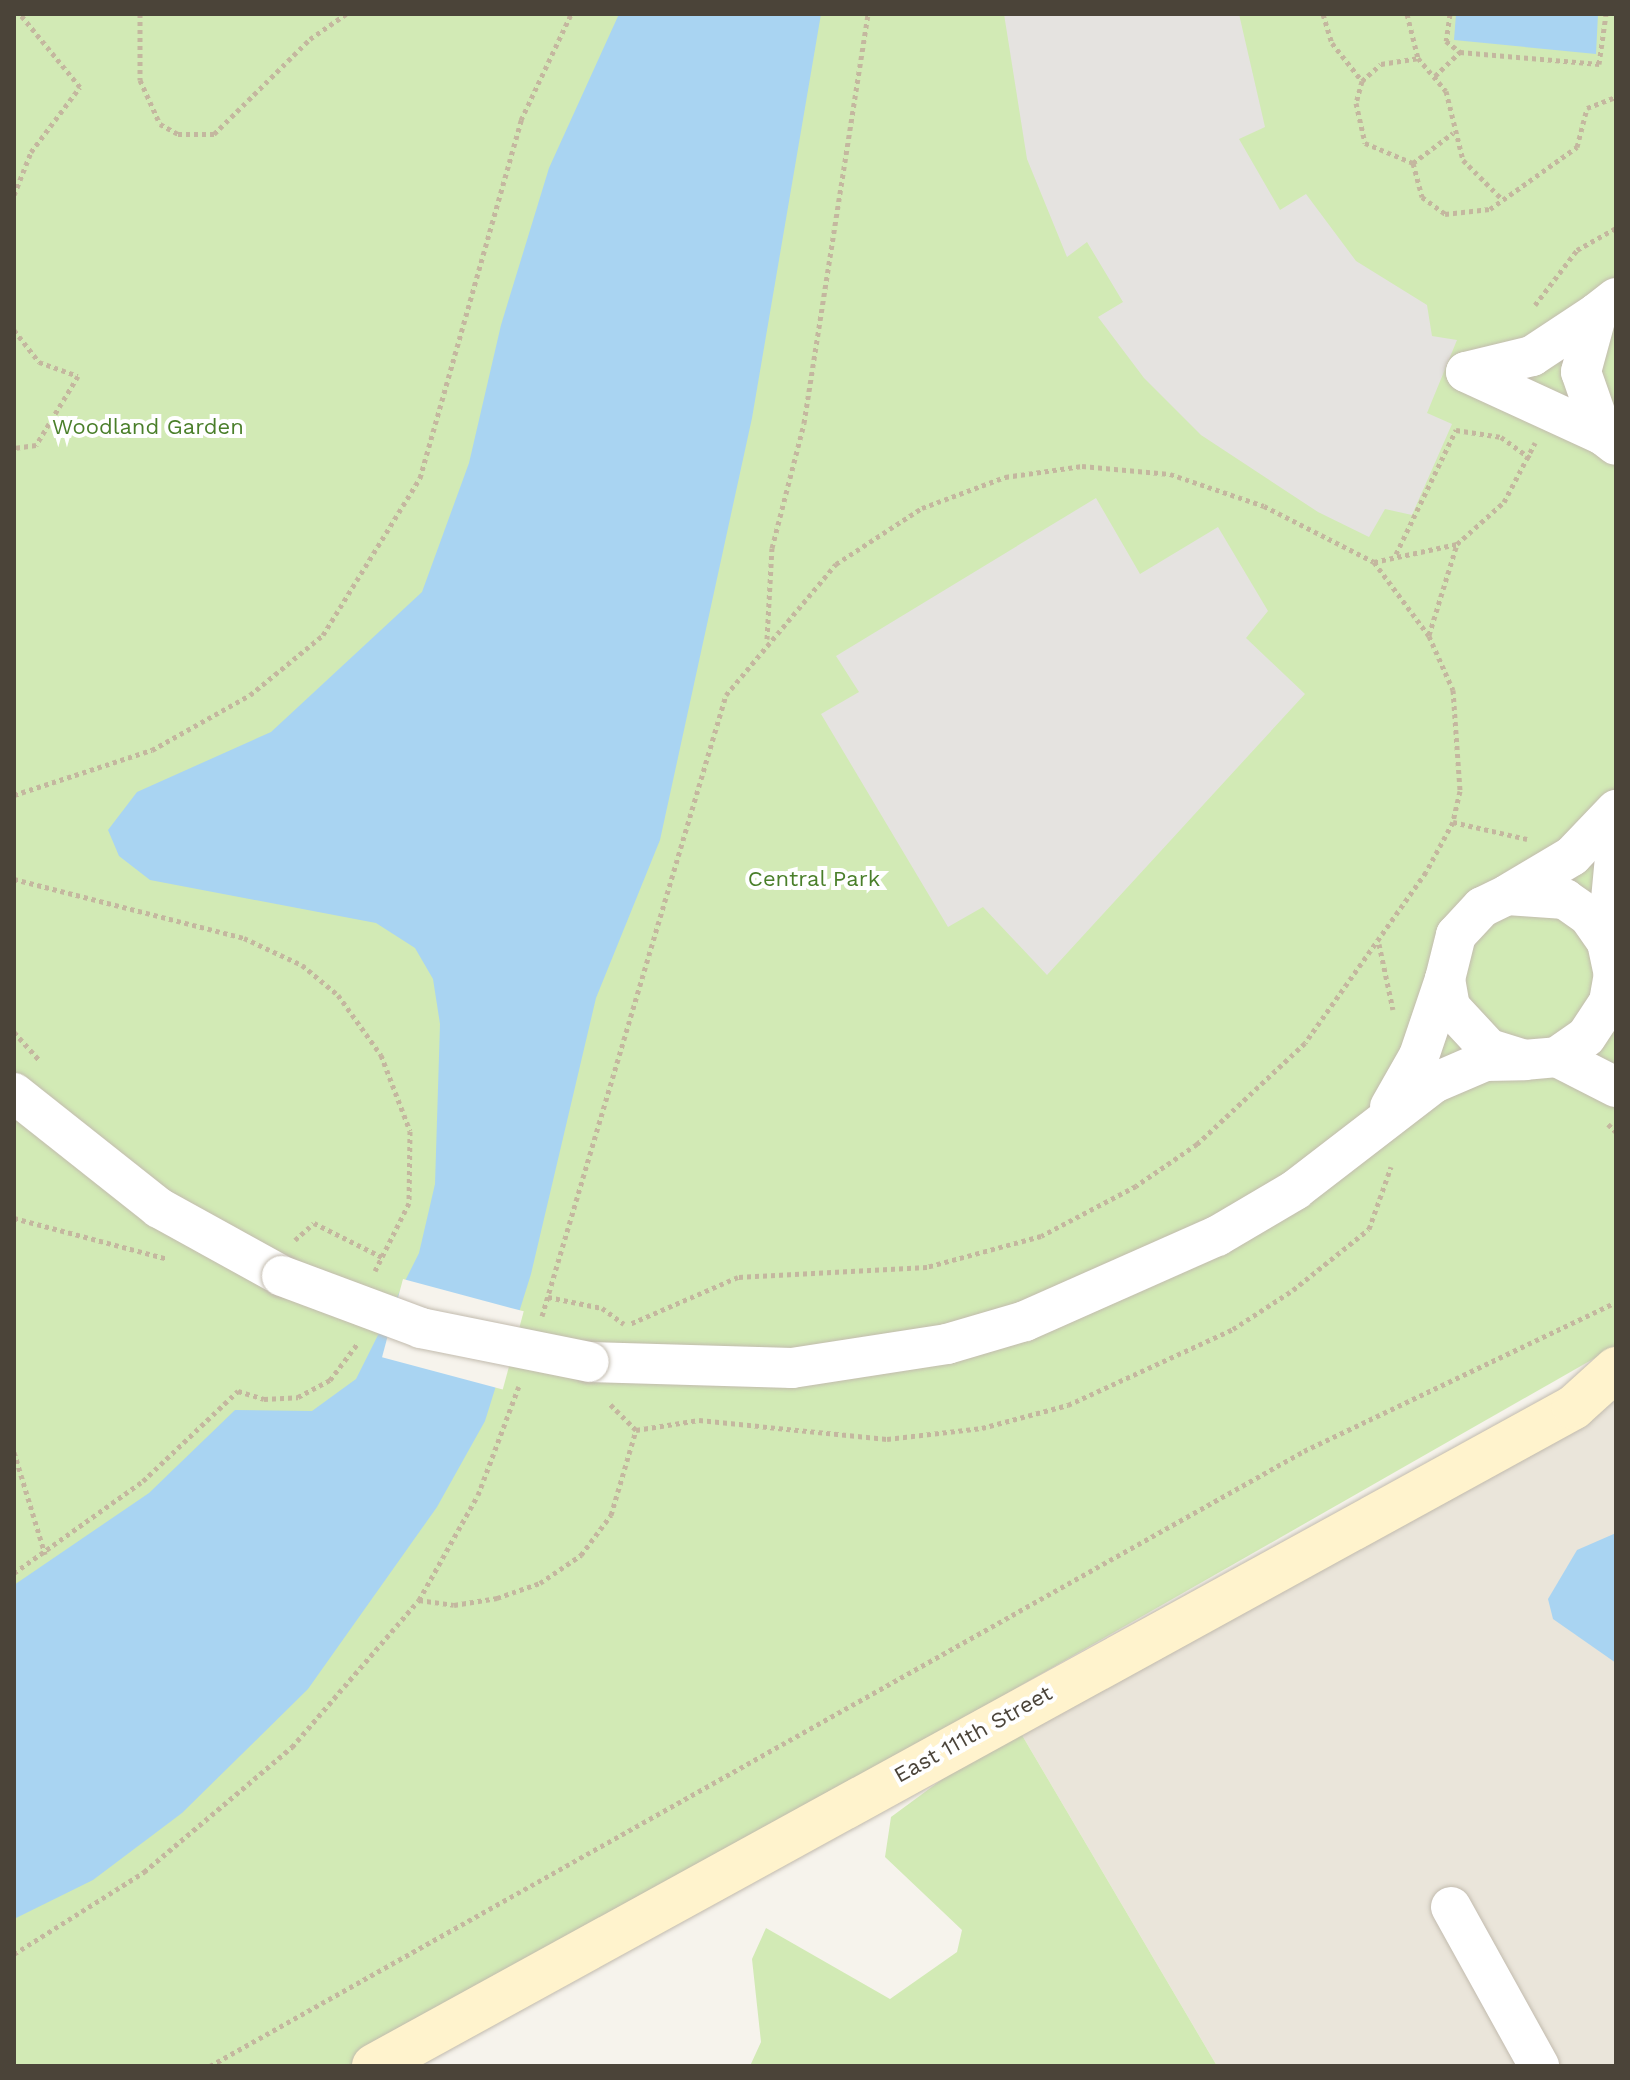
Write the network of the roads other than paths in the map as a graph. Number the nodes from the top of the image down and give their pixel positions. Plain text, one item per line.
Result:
1 (1606, 305) edge
2 (1612, 443) edge
3 (1616, 810) edge
4 (1616, 846) edge
5 (1507, 895) junction
6 (1612, 967) edge
7 (1445, 979) junction
8 (1540, 1058) junction
9 (1616, 1087) edge
10 (14, 1093) edge
11 (1386, 1114) junction
12 (1616, 1369) edge
13 (1616, 1398) edge
14 (1574, 1407) junction
15 (1451, 1907) dead end
16 (374, 2066) edge
17 (1539, 2066) edge

1 - 2 street
1 - 2 street
3 - 5 street
4 - 6 street
5 - 6 street
5 - 7 street
6 - 8 street
7 - 8 street
7 - 11 street
8 - 9 street
8 - 11 street
10 - 11 street, bridge
12 - 14 main road, East 111th Street
13 - 14 main road, East 111th Street
14 - 16 main road, East 111th Street
15 - 17 street

